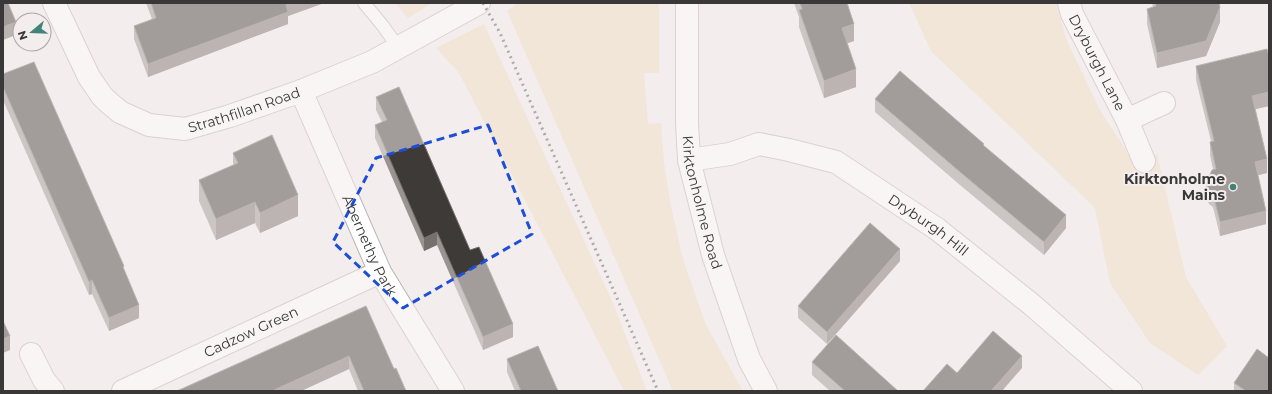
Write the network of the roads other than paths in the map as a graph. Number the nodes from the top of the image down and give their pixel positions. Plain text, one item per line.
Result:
1 (54, 3) edge
2 (364, 3) edge
3 (479, 3) edge
4 (687, 3) edge
5 (1069, 3) edge
6 (407, 42) junction
7 (301, 91) junction
8 (1164, 102) dead end
9 (1127, 120) junction
10 (689, 160) junction
11 (1144, 161) dead end
12 (380, 272) junction
13 (31, 354) dead end
14 (53, 391) edge
15 (123, 391) edge
16 (453, 391) edge
17 (766, 391) edge
18 (1131, 391) edge

1 - 7 street, Strathfillan Road
2 - 6 lane
3 - 6 street, Strathfillan Road
4 - 10 street, Kirktonholme Road
5 - 9 street, Dryburgh Lane
6 - 7 street, Strathfillan Road
7 - 12 street, Abernethy Park
8 - 9 street, Dryburgh Lane
9 - 11 street, Dryburgh Lane
10 - 17 street, Kirktonholme Road
10 - 18 street, Dryburgh Hill
12 - 15 street, Cadzow Green
12 - 16 street, Abernethy Park
13 - 14 street

